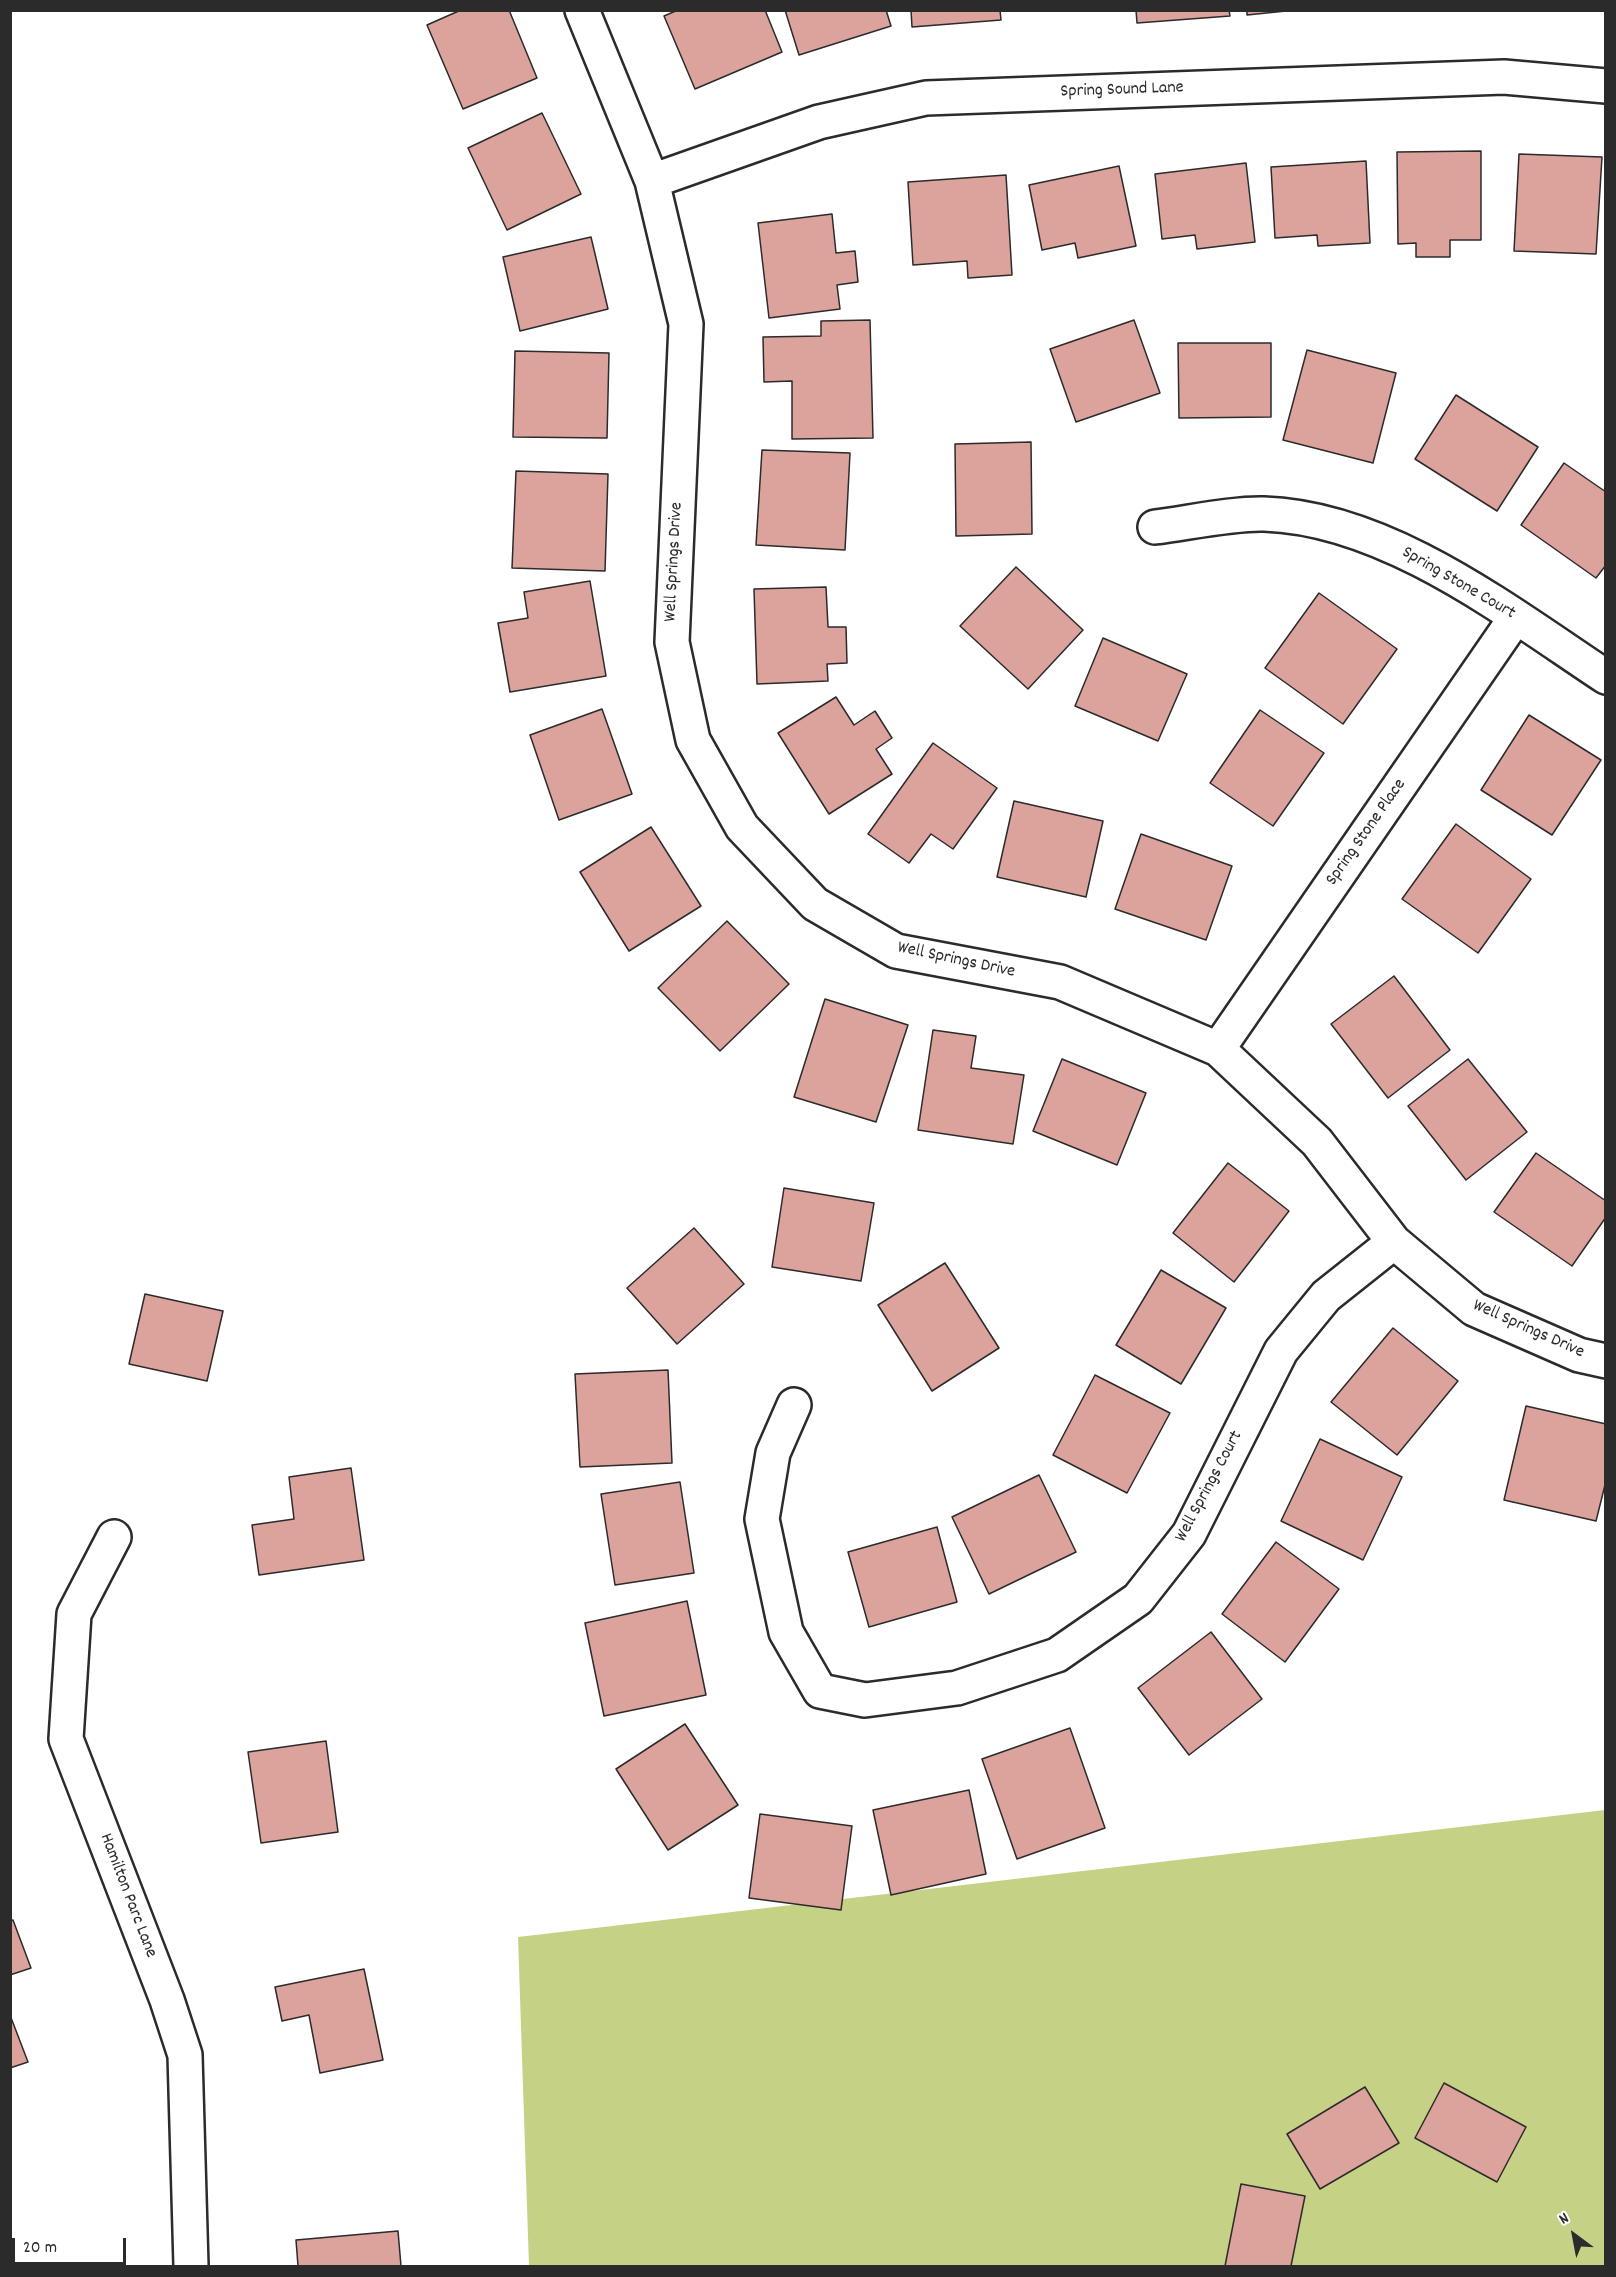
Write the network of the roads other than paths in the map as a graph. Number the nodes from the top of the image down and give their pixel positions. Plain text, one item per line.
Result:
1 (582, 10) edge
2 (1605, 86) edge
3 (652, 181) junction
4 (1155, 527) dead end
5 (1516, 617) junction
6 (1605, 677) edge
7 (1218, 1049) junction
8 (1395, 1242) junction
9 (1605, 1361) edge
10 (794, 1405) dead end
11 (114, 1537) dead end
12 (191, 2266) edge

1 - 3 street, Well Springs Drive
2 - 3 street, Spring Sound Lane
3 - 7 street, Well Springs Drive
4 - 5 street, Spring Stone Court
5 - 6 street, Spring Stone Court
5 - 7 street, Spring Stone Place
7 - 8 street, Well Springs Drive
8 - 9 street, Well Springs Drive
8 - 10 street, Well Springs Court
11 - 12 street, Hamilton Parc Lane

